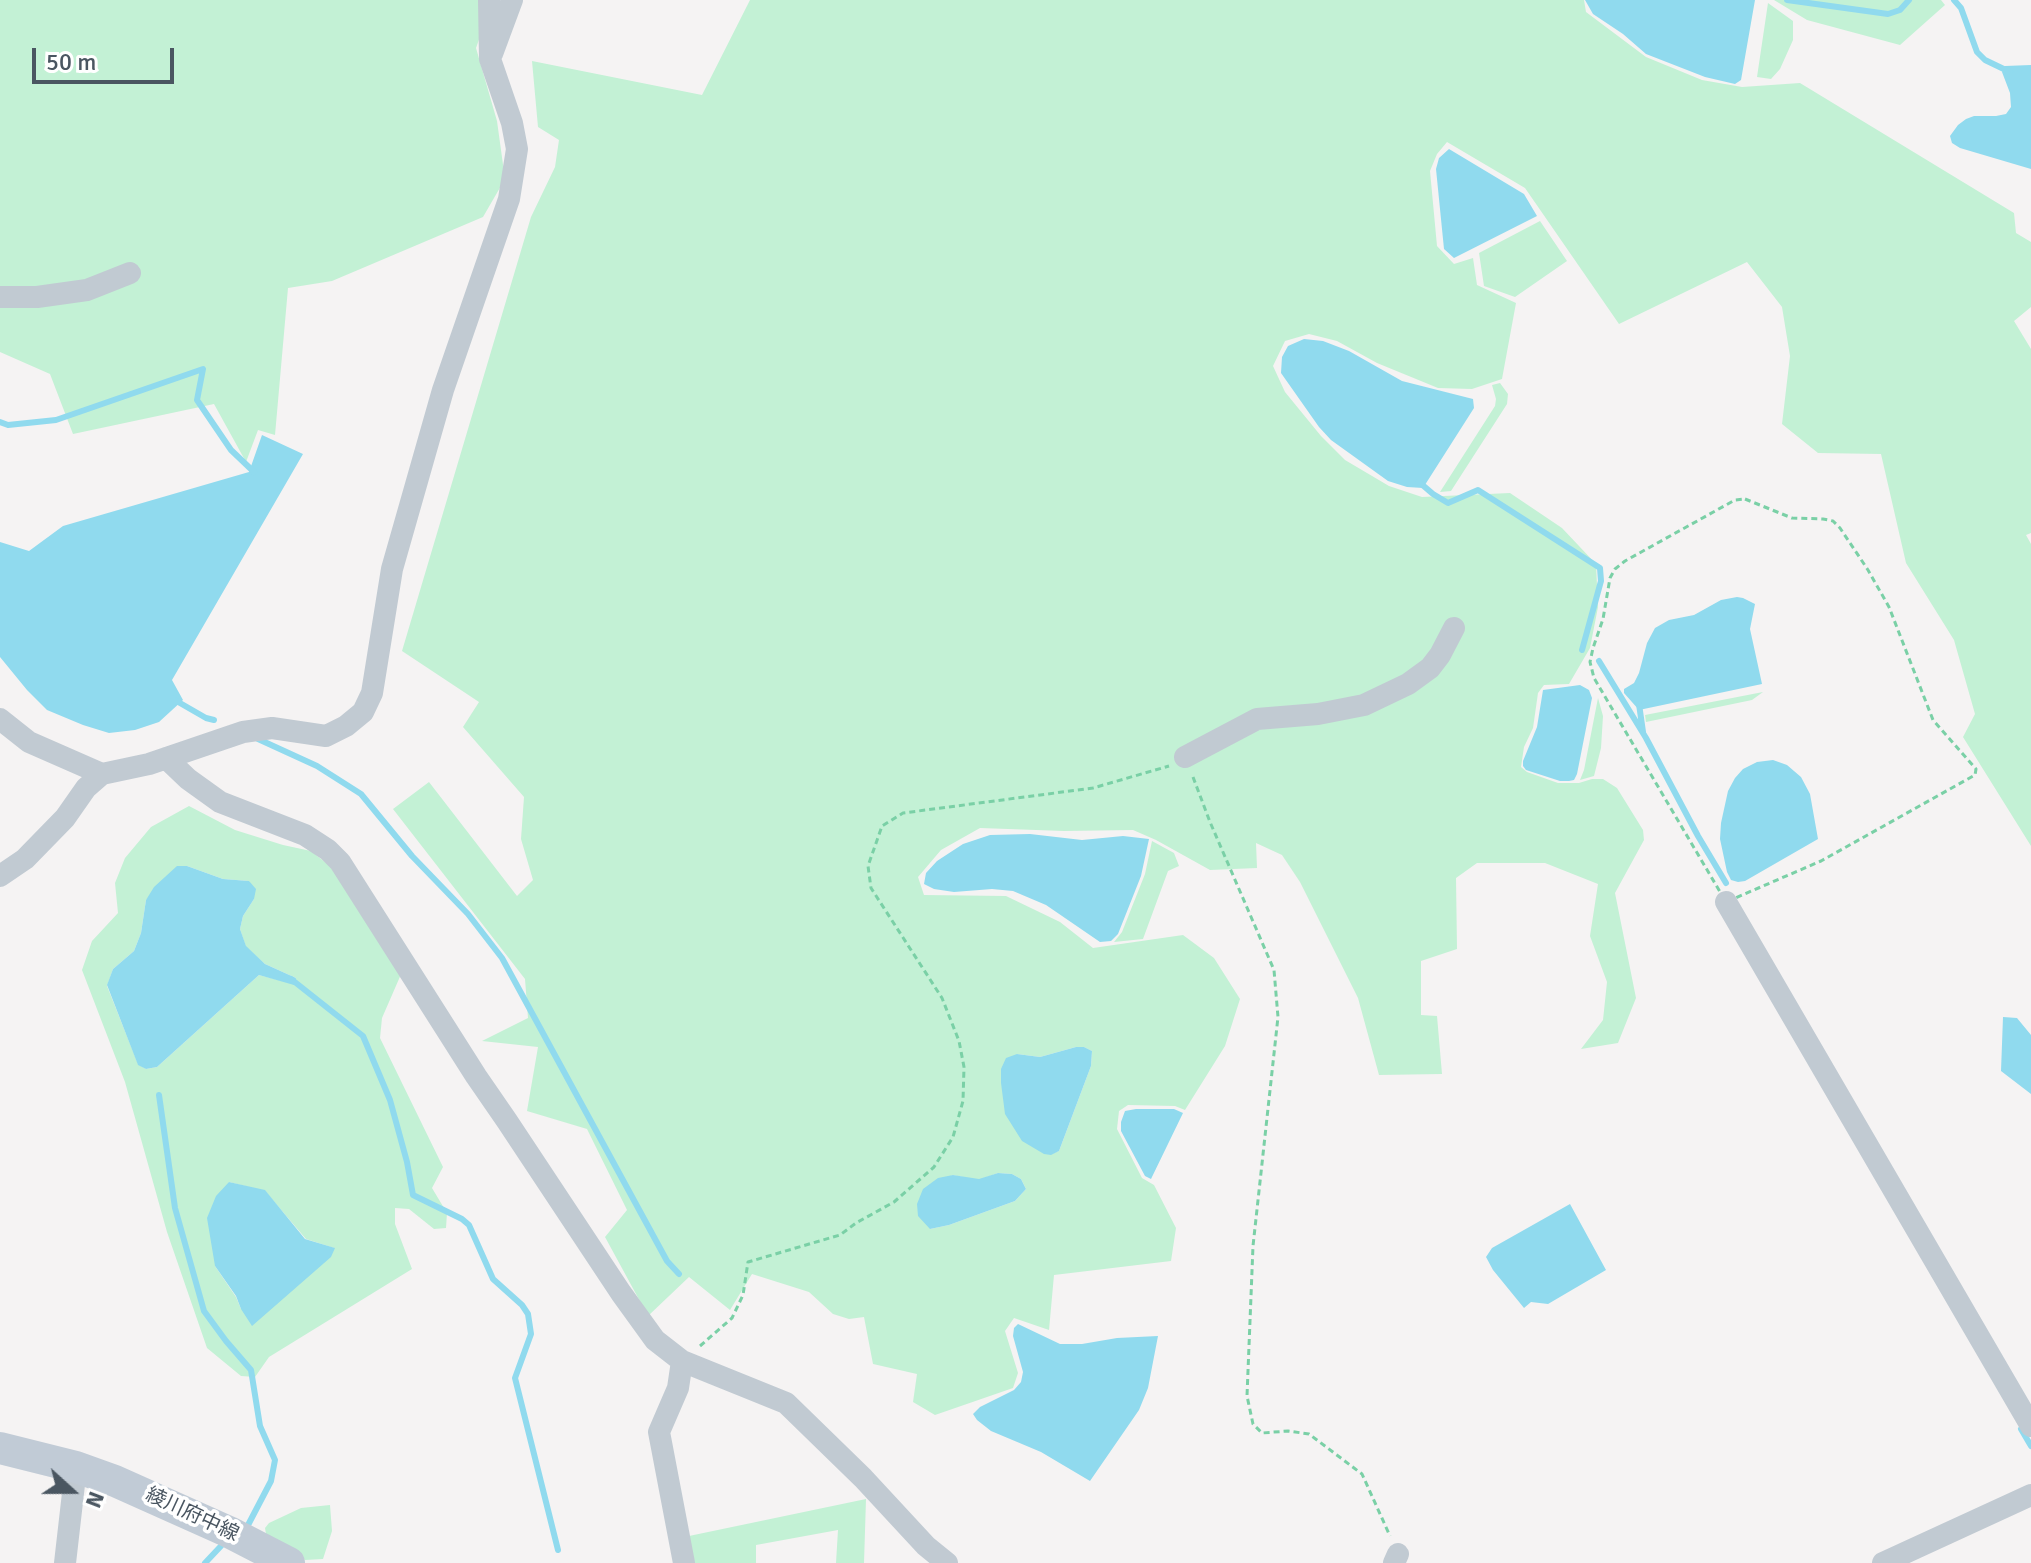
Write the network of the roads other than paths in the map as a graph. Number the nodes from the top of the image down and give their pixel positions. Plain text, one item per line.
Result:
1 (489, 0) edge
2 (512, 0) edge
3 (490, 59) junction
4 (130, 273) dead end
5 (0, 297) edge
6 (1454, 628) dead end
7 (0, 719) edge
8 (1185, 757) road end
9 (166, 758) junction
10 (102, 774) junction
11 (0, 876) edge
12 (1726, 902) road end
13 (682, 1361) junction
14 (2031, 1426) edge
15 (0, 1448) edge
16 (76, 1467) junction
17 (2031, 1495) edge
18 (65, 1563) edge
19 (289, 1563) edge
20 (684, 1563) edge
21 (947, 1563) edge
22 (1883, 1563) edge

1 - 3 street
2 - 3 street
3 - 9 street
4 - 5 street
6 - 8 street
7 - 10 street
9 - 10 street
9 - 13 street
10 - 11 street
12 - 14 street
13 - 20 street
13 - 21 street
15 - 16 main road, 綾川府中線
16 - 18 street
16 - 19 main road, 綾川府中線
17 - 22 street

